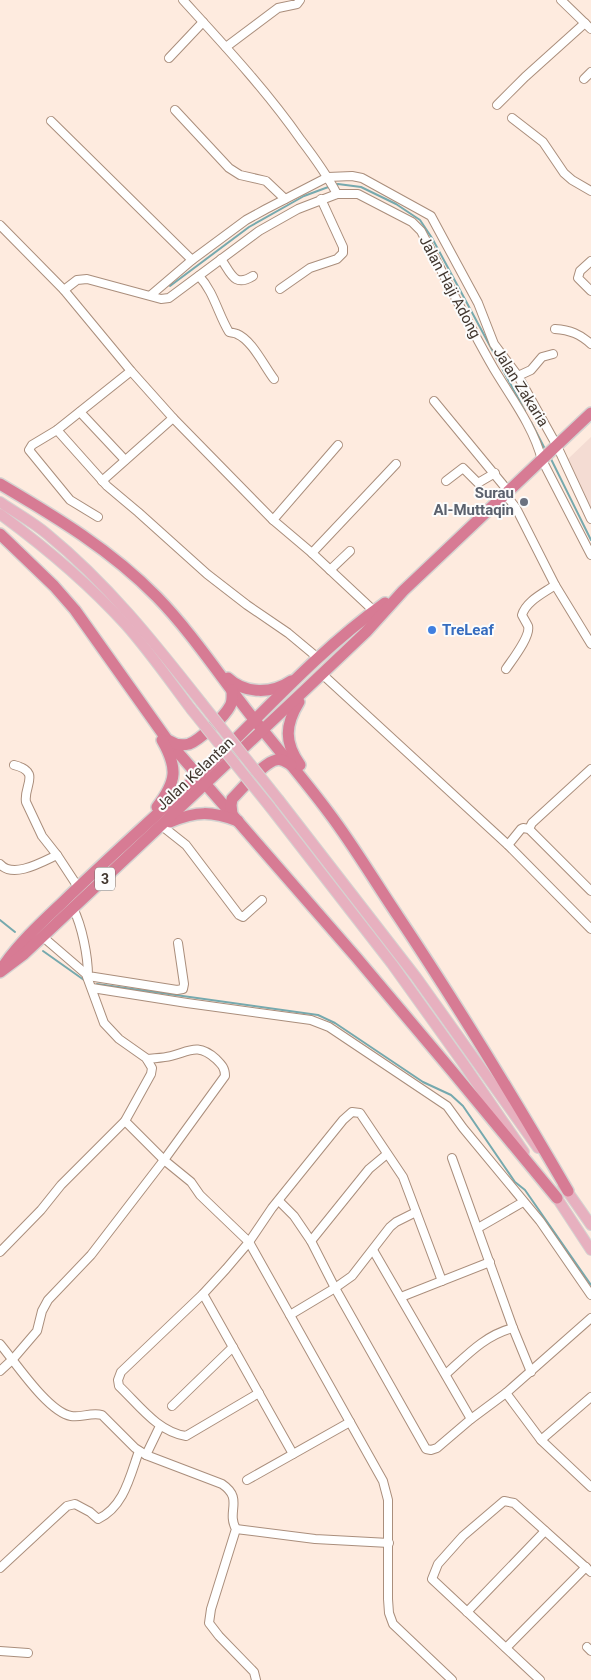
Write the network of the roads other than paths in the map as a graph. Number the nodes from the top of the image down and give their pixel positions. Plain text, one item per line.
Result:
1 (183, 0) edge
2 (300, 0) edge
3 (561, 0) edge
4 (203, 22) junction
5 (585, 23) junction
6 (591, 29) edge
7 (226, 47) junction
8 (168, 58) dead end
9 (591, 72) edge
10 (584, 79) dead end
11 (496, 105) dead end
12 (175, 110) dead end
13 (512, 118) dead end
14 (51, 121) dead end
15 (329, 179) junction
16 (591, 191) edge
17 (336, 192) junction
18 (285, 199) junction
19 (321, 200) junction
20 (0, 225) edge
21 (221, 259) junction
22 (192, 260) junction
23 (591, 261) edge
24 (199, 276) junction
25 (254, 276) dead end
26 (64, 290) junction
27 (280, 290) dead end
28 (591, 291) edge
29 (151, 295) junction
30 (555, 329) dead end
31 (591, 344) edge
32 (553, 354) dead end
33 (500, 365) junction
34 (131, 370) junction
35 (518, 376) junction
36 (274, 379) dead end
37 (434, 401) dead end
38 (80, 412) junction
39 (591, 413) edge
40 (173, 418) junction
41 (57, 430) junction
42 (338, 445) dead end
43 (549, 453) junction
44 (125, 460) junction
45 (396, 464) dead end
46 (495, 472) junction
47 (0, 480) edge
48 (102, 481) junction
49 (446, 481) dead end
50 (0, 484) edge
51 (507, 493) junction
52 (0, 502) edge
53 (38, 506) junction
54 (0, 514) edge
55 (98, 518) dead end
56 (591, 519) edge
57 (273, 520) junction
58 (0, 534) edge
59 (350, 551) dead end
60 (312, 553) junction
61 (591, 555) edge
62 (330, 570) junction
63 (555, 586) junction
64 (403, 591) junction
65 (374, 612) junction
66 (591, 644) edge
67 (204, 653) junction
68 (314, 662) junction
69 (506, 668) dead end
70 (322, 674) junction
71 (306, 689) junction
72 (232, 690) junction
73 (152, 719) junction
74 (255, 721) junction
75 (263, 731) junction
76 (168, 741) junction
77 (14, 765) dead end
78 (292, 766) junction
79 (591, 769) edge
80 (203, 779) junction
81 (330, 814) junction
82 (235, 818) junction
83 (162, 826) junction
84 (529, 829) junction
85 (138, 832) junction
86 (510, 843) junction
87 (57, 855) junction
88 (0, 864) edge
89 (78, 887) junction
90 (591, 891) edge
91 (262, 900) dead end
92 (73, 908) junction
93 (591, 929) edge
94 (43, 937) junction
95 (178, 943) dead end
96 (0, 971) edge
97 (88, 976) junction
98 (92, 988) junction
99 (147, 1059) junction
100 (125, 1121) junction
101 (386, 1154) junction
102 (452, 1158) dead end
103 (164, 1160) junction
104 (568, 1191) junction
105 (557, 1198) junction
106 (279, 1201) junction
107 (523, 1202) junction
108 (416, 1212) junction
109 (591, 1225) edge
110 (478, 1228) junction
111 (311, 1241) junction
112 (248, 1242) junction
113 (373, 1250) junction
114 (591, 1250) edge
115 (0, 1252) edge
116 (490, 1262) junction
117 (442, 1281) junction
118 (335, 1288) junction
119 (203, 1294) junction
120 (591, 1294) edge
121 (401, 1296) junction
122 (290, 1315) junction
123 (591, 1318) edge
124 (513, 1328) junction
125 (0, 1344) edge
126 (233, 1347) junction
127 (13, 1359) junction
128 (0, 1371) edge
129 (530, 1372) junction
130 (446, 1374) junction
131 (259, 1393) junction
132 (506, 1393) junction
133 (588, 1399) edge
134 (172, 1406) dead end
135 (591, 1408) edge
136 (471, 1419) junction
137 (350, 1422) junction
138 (160, 1426) junction
139 (541, 1440) junction
140 (142, 1453) junction
141 (292, 1454) junction
142 (247, 1480) dead end
143 (591, 1487) edge
144 (236, 1529) junction
145 (545, 1531) junction
146 (389, 1543) junction
147 (0, 1568) edge
148 (588, 1570) edge
149 (467, 1612) junction
150 (506, 1648) junction
151 (0, 1651) edge
152 (28, 1653) dead end
153 (256, 1680) edge
154 (452, 1680) edge
155 (540, 1680) edge

1 - 4 street
2 - 7 street
3 - 5 street
4 - 7 street
4 - 8 street
5 - 6 street
5 - 11 street
7 - 15 street
9 - 10 street
12 - 18 street
13 - 16 street
14 - 22 street
15 - 17 street
15 - 18 street, Jalan Zakaria
15 - 33 street, Jalan Zakaria
17 - 19 street, Jalan Haji Adong
17 - 33 street, Jalan Haji Adong
18 - 22 street, Jalan Zakaria
19 - 21 street, Jalan Haji Adong
19 - 27 street
20 - 26 street
21 - 24 street, Jalan Haji Adong
21 - 25 street
22 - 29 street, Jalan Zakaria
23 - 28 street
24 - 29 street, Jalan Haji Adong
24 - 36 street
26 - 29 street, Jalan Haji Adong
26 - 34 street
30 - 31 street
32 - 35 street
33 - 35 street, Jalan Zakaria
33 - 43 street, Jalan Haji Adong
34 - 38 street
34 - 40 street
35 - 43 street, Jalan Zakaria
37 - 46 street
38 - 41 street
38 - 44 street
39 - 43 highway, Jalan Kelantan / 3
40 - 44 street
40 - 57 street
41 - 48 street
41 - 55 street
42 - 57 street
43 - 51 highway, Jalan Kelantan / 3
43 - 56 street
43 - 61 street
44 - 48 street
45 - 60 street
46 - 49 street
46 - 51 street
47 - 53 street
48 - 68 street
50 - 53 highway
51 - 63 street
51 - 64 highway, Jalan Kelantan / 3
52 - 104 main road, bridge
53 - 67 highway
54 - 105 main road, bridge
57 - 60 street
58 - 73 highway
59 - 62 street
60 - 62 street
62 - 65 street
63 - 66 street
63 - 69 street
64 - 65 highway, Jalan Kelantan / 3
64 - 70 highway, Jalan Kelantan / 3
65 - 68 highway, Jalan Kelantan / 3
67 - 68 highway
67 - 72 highway
68 - 74 highway, Jalan Kelantan / 3
70 - 71 highway, Jalan Kelantan / 3
70 - 86 street
71 - 75 highway, Jalan Kelantan / 3
71 - 81 highway
72 - 74 highway
72 - 76 highway
73 - 76 highway
73 - 85 highway
74 - 75 highway
74 - 80 highway, Jalan Kelantan / 3
75 - 78 highway
75 - 80 highway, Jalan Kelantan / 3
76 - 80 highway
77 - 87 street
78 - 81 highway
78 - 82 highway
79 - 84 street
80 - 82 highway
80 - 83 highway, Jalan Kelantan / 3
80 - 85 highway, Jalan Kelantan / 3
81 - 104 highway
82 - 83 highway
82 - 105 highway
83 - 91 street
83 - 92 highway, Jalan Kelantan / 3
84 - 86 street
84 - 90 street
85 - 89 highway, Jalan Kelantan / 3
86 - 93 street
87 - 88 street
87 - 89 street
89 - 96 highway, Jalan Kelantan / 3
92 - 94 highway, Jalan Kelantan / 3
92 - 97 street
94 - 96 highway, Jalan Kelantan / 3
94 - 97 street
95 - 97 street
97 - 98 street
98 - 99 street
98 - 107 street
99 - 100 street
99 - 103 street
100 - 103 street
100 - 115 street
101 - 106 street
101 - 108 street
101 - 111 street
102 - 110 street
103 - 112 street
103 - 127 street
104 - 109 main road
105 - 114 main road
106 - 111 street
106 - 112 street
107 - 110 street
107 - 120 street
108 - 113 street
108 - 117 street
110 - 116 street
111 - 118 street
112 - 119 street
112 - 122 street
113 - 118 street
113 - 121 street
116 - 117 street
116 - 124 street
117 - 121 street
118 - 122 street
118 - 136 street
119 - 126 street
119 - 138 street
121 - 130 street
122 - 137 street
123 - 129 street
124 - 129 street
124 - 130 street
125 - 127 street
126 - 131 street
126 - 134 street
127 - 128 street
127 - 140 street
129 - 132 street
130 - 136 street
131 - 138 street
131 - 141 street
132 - 136 street
132 - 139 street
133 - 135 street
133 - 139 street
137 - 141 street
137 - 146 street
138 - 140 street
139 - 143 street
140 - 144 street
140 - 147 street
141 - 142 street
144 - 146 street
144 - 153 street
145 - 148 street
145 - 149 street
145 - 149 street
146 - 154 street
148 - 150 street
149 - 150 street
150 - 155 street
151 - 152 street

